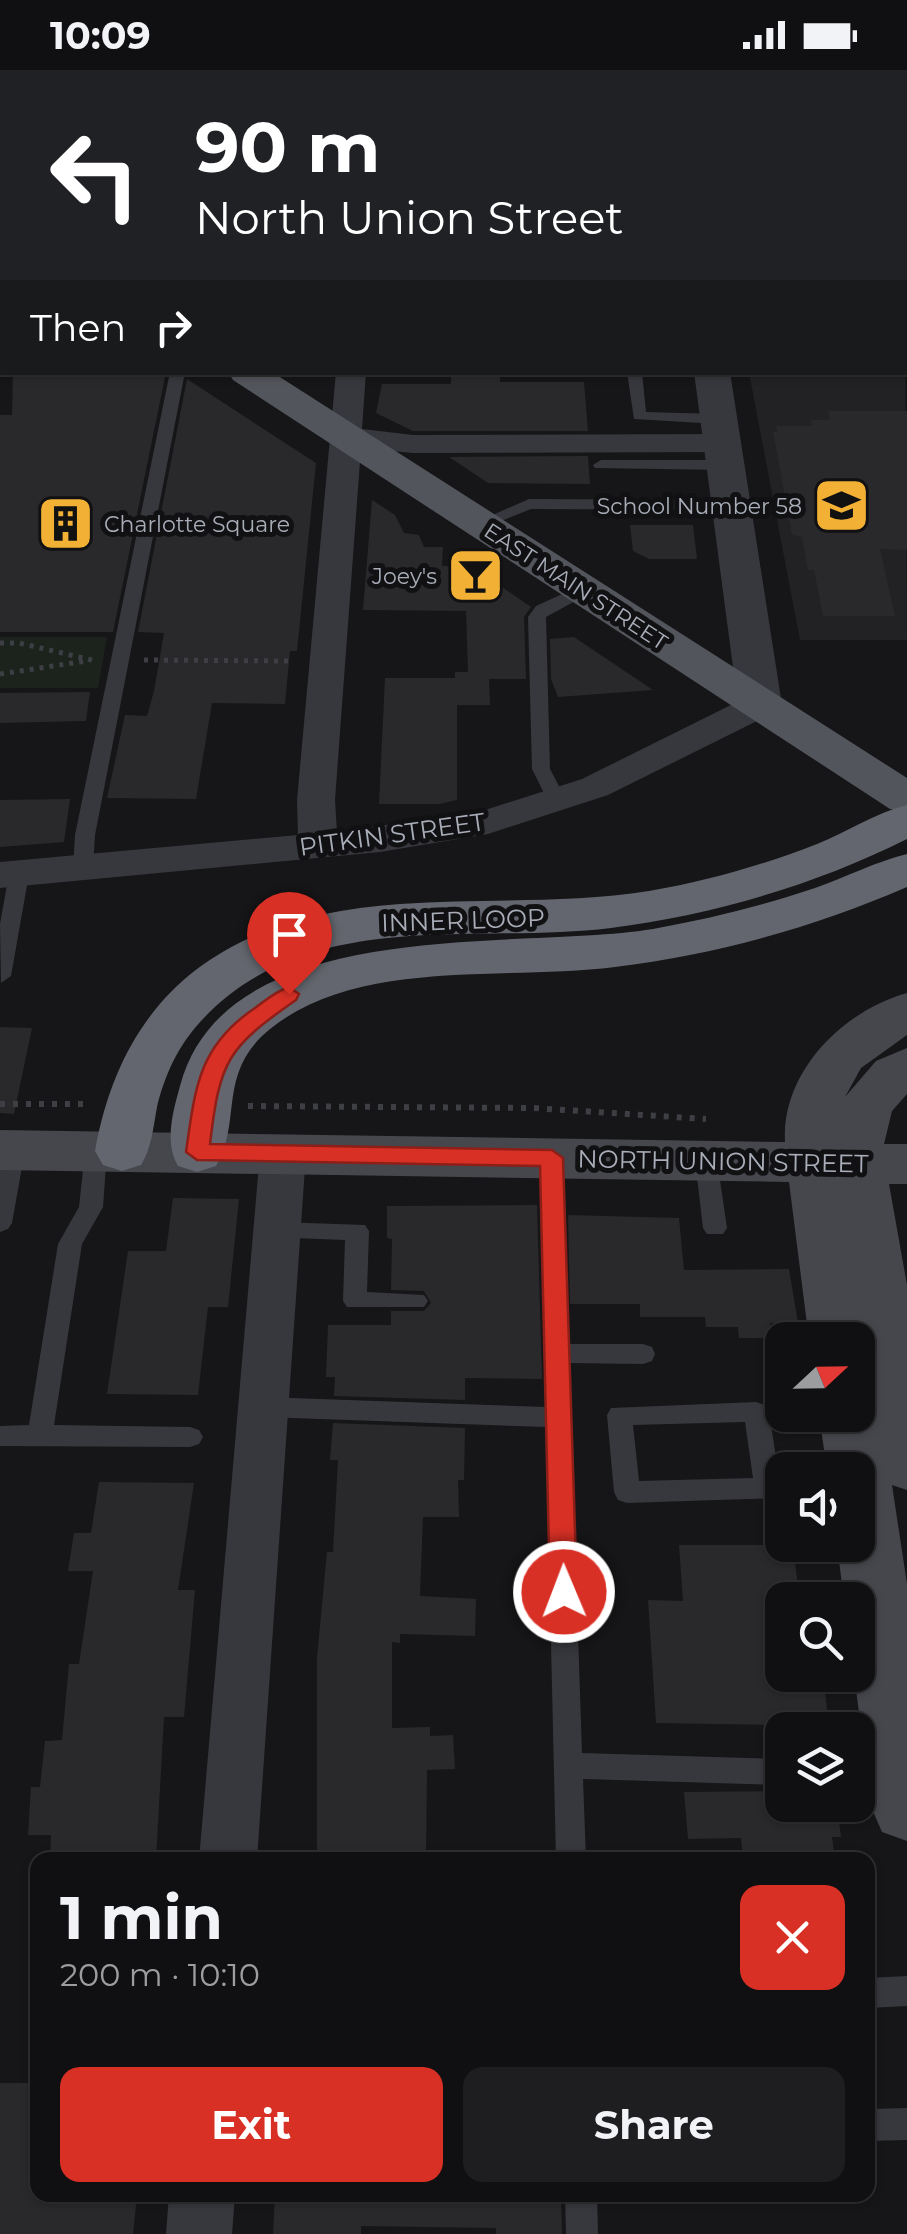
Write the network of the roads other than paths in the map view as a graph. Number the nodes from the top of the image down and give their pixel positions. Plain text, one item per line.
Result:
1 (176, 375) edge
2 (251, 375) edge
3 (351, 375) edge
4 (634, 375) edge
5 (712, 375) edge
6 (346, 437) junction
7 (723, 442) junction
8 (601, 465) dead end
9 (731, 504) junction
10 (480, 524) junction
11 (582, 590) junction
12 (760, 705) junction
13 (562, 800) junction
14 (904, 804) edge
15 (318, 846) junction
16 (83, 868) junction
17 (907, 869) edge
18 (10, 875) edge
19 (1, 976) edge
20 (907, 1010) edge
21 (907, 1066) edge
22 (5, 1134) edge
23 (104, 1135) junction
24 (197, 1152) junction
25 (282, 1153) junction
26 (552, 1158) junction
27 (727, 1160) junction
28 (859, 1163) edge
29 (0, 1223) edge
30 (715, 1228) dead end
31 (277, 1231) junction
32 (416, 1300) dead end
33 (841, 1322) edge
34 (558, 1353) junction
35 (642, 1354) dead end
36 (263, 1406) junction
37 (559, 1417) junction
38 (40, 1435) junction
39 (0, 1436) edge
40 (190, 1436) dead end
41 (874, 1452) edge
42 (875, 1479) edge
43 (775, 1488) edge
44 (568, 1766) junction
45 (765, 1772) edge
46 (889, 1786) edge
47 (229, 1852) edge
48 (571, 1852) edge
49 (907, 1991) edge
50 (875, 1993) edge
51 (907, 2124) edge
52 (875, 2125) edge
53 (201, 2202) edge
54 (581, 2202) edge
55 (199, 2234) edge
56 (582, 2234) edge

1 - 16 lane
2 - 6 main road, EAST MAIN STREET
3 - 6 street
4 - 7 lane
5 - 7 street
6 - 7 street
6 - 10 main road, EAST MAIN STREET
6 - 15 street
7 - 8 lane
7 - 9 street
9 - 10 lane
9 - 12 street
10 - 11 main road, EAST MAIN STREET
11 - 12 main road, EAST MAIN STREET
11 - 13 lane
12 - 13 street, PITKIN STREET
12 - 14 main road, EAST MAIN STREET
13 - 15 street, PITKIN STREET
14 - 23 highway, INNER LOOP
15 - 16 street, PITKIN STREET
16 - 18 street, PITKIN STREET
17 - 24 highway, INNER LOOP
18 - 19 lane
20 - 28 main road
21 - 28 main road
22 - 23 main road, NORTH UNION STREET
22 - 29 lane
23 - 24 main road, NORTH UNION STREET
23 - 38 lane
24 - 25 main road, NORTH UNION STREET
25 - 26 main road, NORTH UNION STREET
25 - 31 street
26 - 27 main road, NORTH UNION STREET
26 - 34 lane
27 - 28 main road, NORTH UNION STREET
27 - 30 lane
28 - 33 main road
28 - 41 main road
31 - 32 lane
31 - 36 street
34 - 35 lane
34 - 37 lane
36 - 37 lane
36 - 47 street
37 - 44 lane
38 - 39 lane
38 - 40 lane
42 - 46 main road
43 - 43 lane
44 - 45 lane
44 - 48 lane
49 - 50 lane
51 - 52 lane
53 - 55 street
54 - 56 lane

